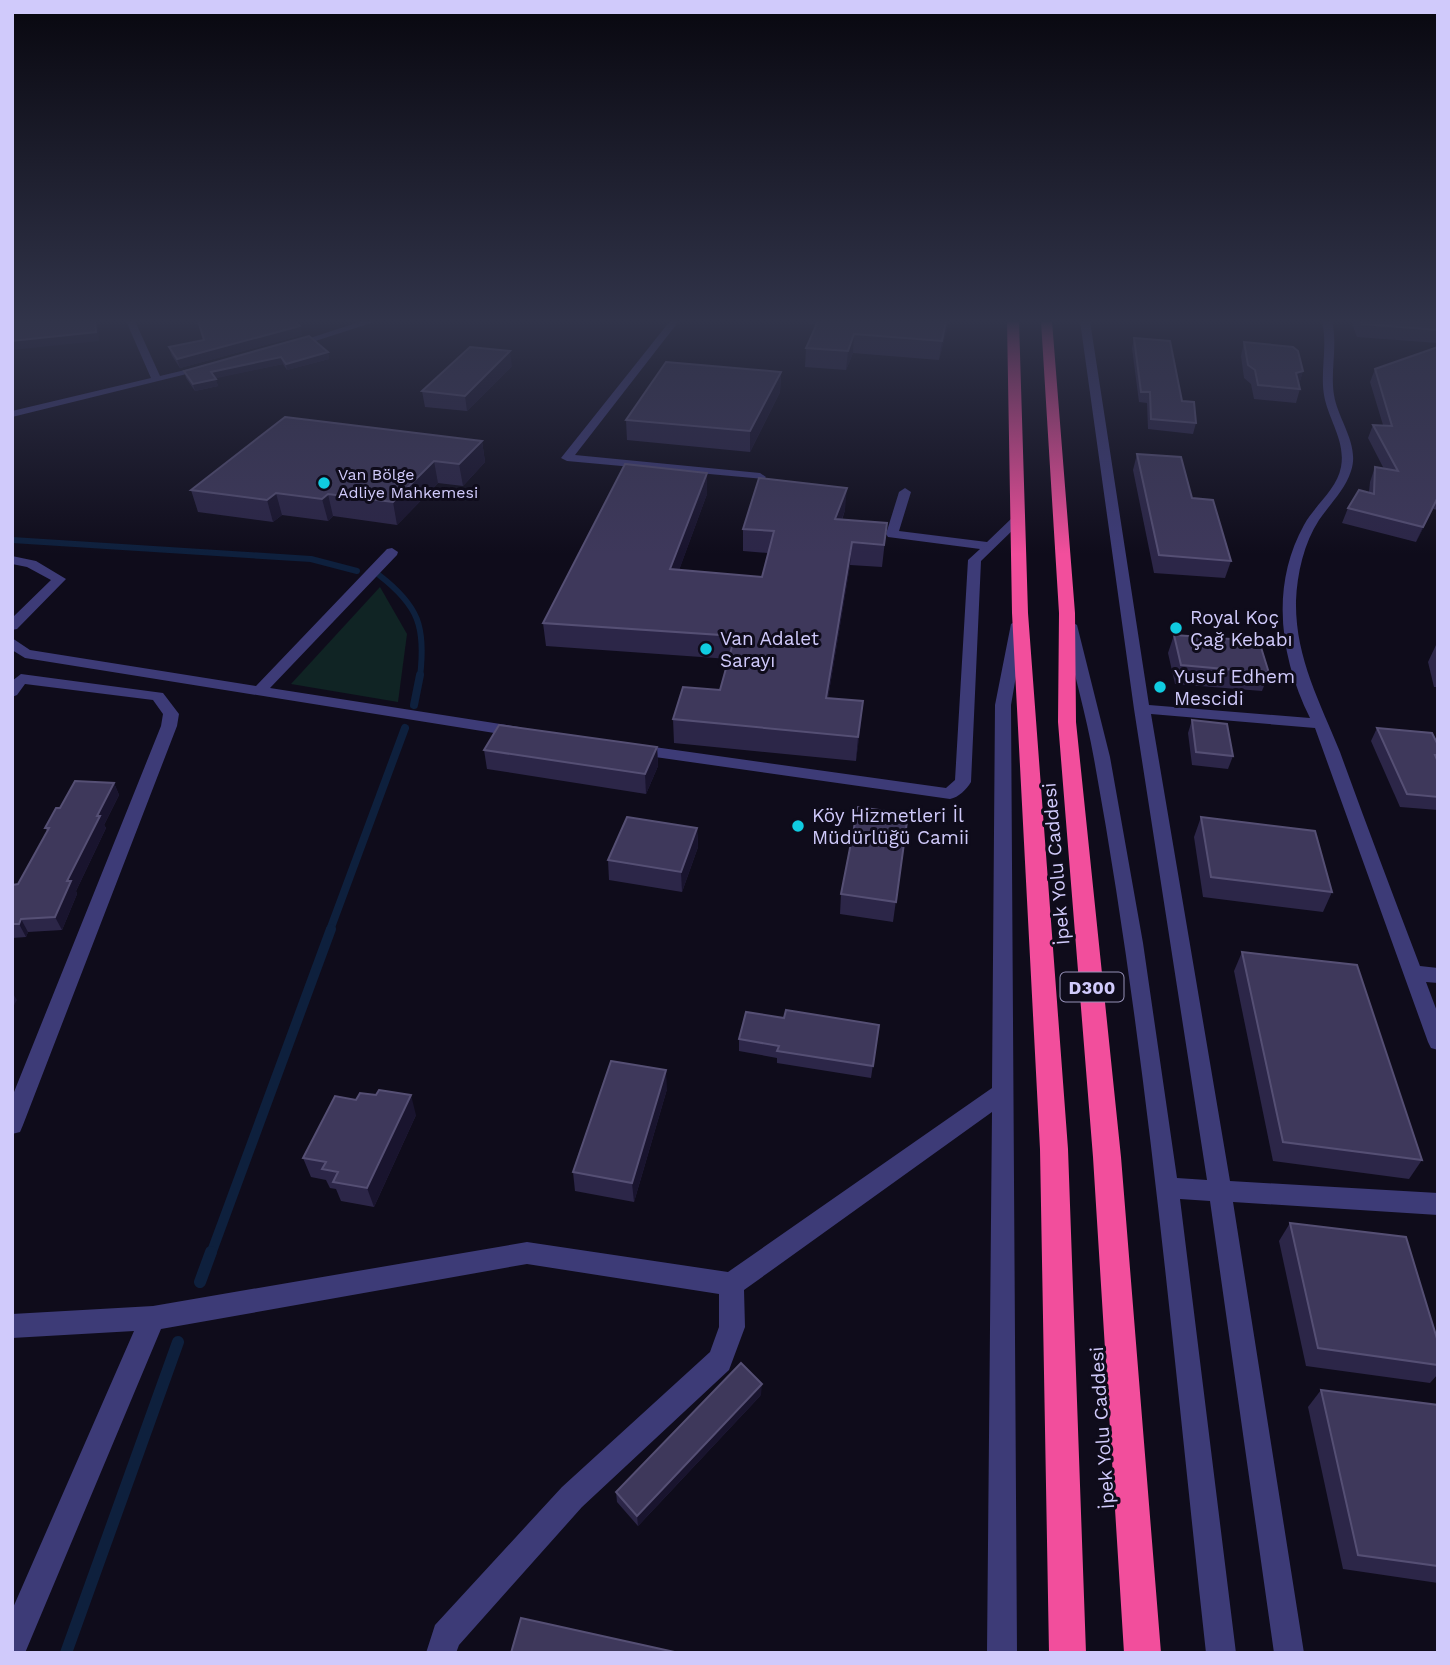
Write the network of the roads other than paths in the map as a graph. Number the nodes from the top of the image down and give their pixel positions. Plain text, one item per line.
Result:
1 (77, 399) edge
2 (614, 399) edge
3 (1015, 399) edge
4 (1052, 399) edge
5 (1096, 399) edge
6 (1331, 399) edge
7 (12, 414) edge
8 (760, 477) edge
9 (905, 492) dead end
10 (1017, 520) junction
11 (990, 546) junction
12 (392, 552) dead end
13 (12, 560) edge
14 (1020, 613) junction
15 (1067, 613) junction
16 (12, 626) edge
17 (12, 642) edge
18 (259, 691) junction
19 (12, 692) edge
20 (1142, 709) junction
21 (1321, 724) junction
22 (528, 734) edge
23 (624, 747) edge
24 (1414, 973) junction
25 (1438, 976) edge
26 (1438, 1042) edge
27 (1001, 1093) junction
28 (12, 1125) edge
29 (1167, 1188) junction
30 (1220, 1191) junction
31 (1438, 1204) edge
32 (731, 1284) junction
33 (153, 1318) junction
34 (12, 1326) edge
35 (12, 1646) edge
36 (441, 1653) edge
37 (1002, 1653) edge
38 (1068, 1653) edge
39 (1143, 1653) edge
40 (1221, 1653) edge
41 (1289, 1653) edge

1 - 7 street
2 - 8 street
3 - 10 highway, İpek Yolu Caddesi / D300
4 - 15 highway, İpek Yolu Caddesi / D300
5 - 20 street
6 - 21 street
9 - 11 street
10 - 11 street
10 - 14 highway, İpek Yolu Caddesi / D300
11 - 23 street
12 - 18 street
13 - 16 street
14 - 27 street
14 - 38 highway, İpek Yolu Caddesi / D300
15 - 29 street
15 - 39 highway, İpek Yolu Caddesi / D300
17 - 18 street
18 - 22 street
19 - 28 street
20 - 21 street
20 - 30 street
21 - 24 street
24 - 25 street
24 - 26 street
27 - 32 street
27 - 37 street
29 - 30 street
29 - 40 street
30 - 31 street
30 - 41 street
32 - 33 street
32 - 36 street
33 - 34 street
33 - 35 street

